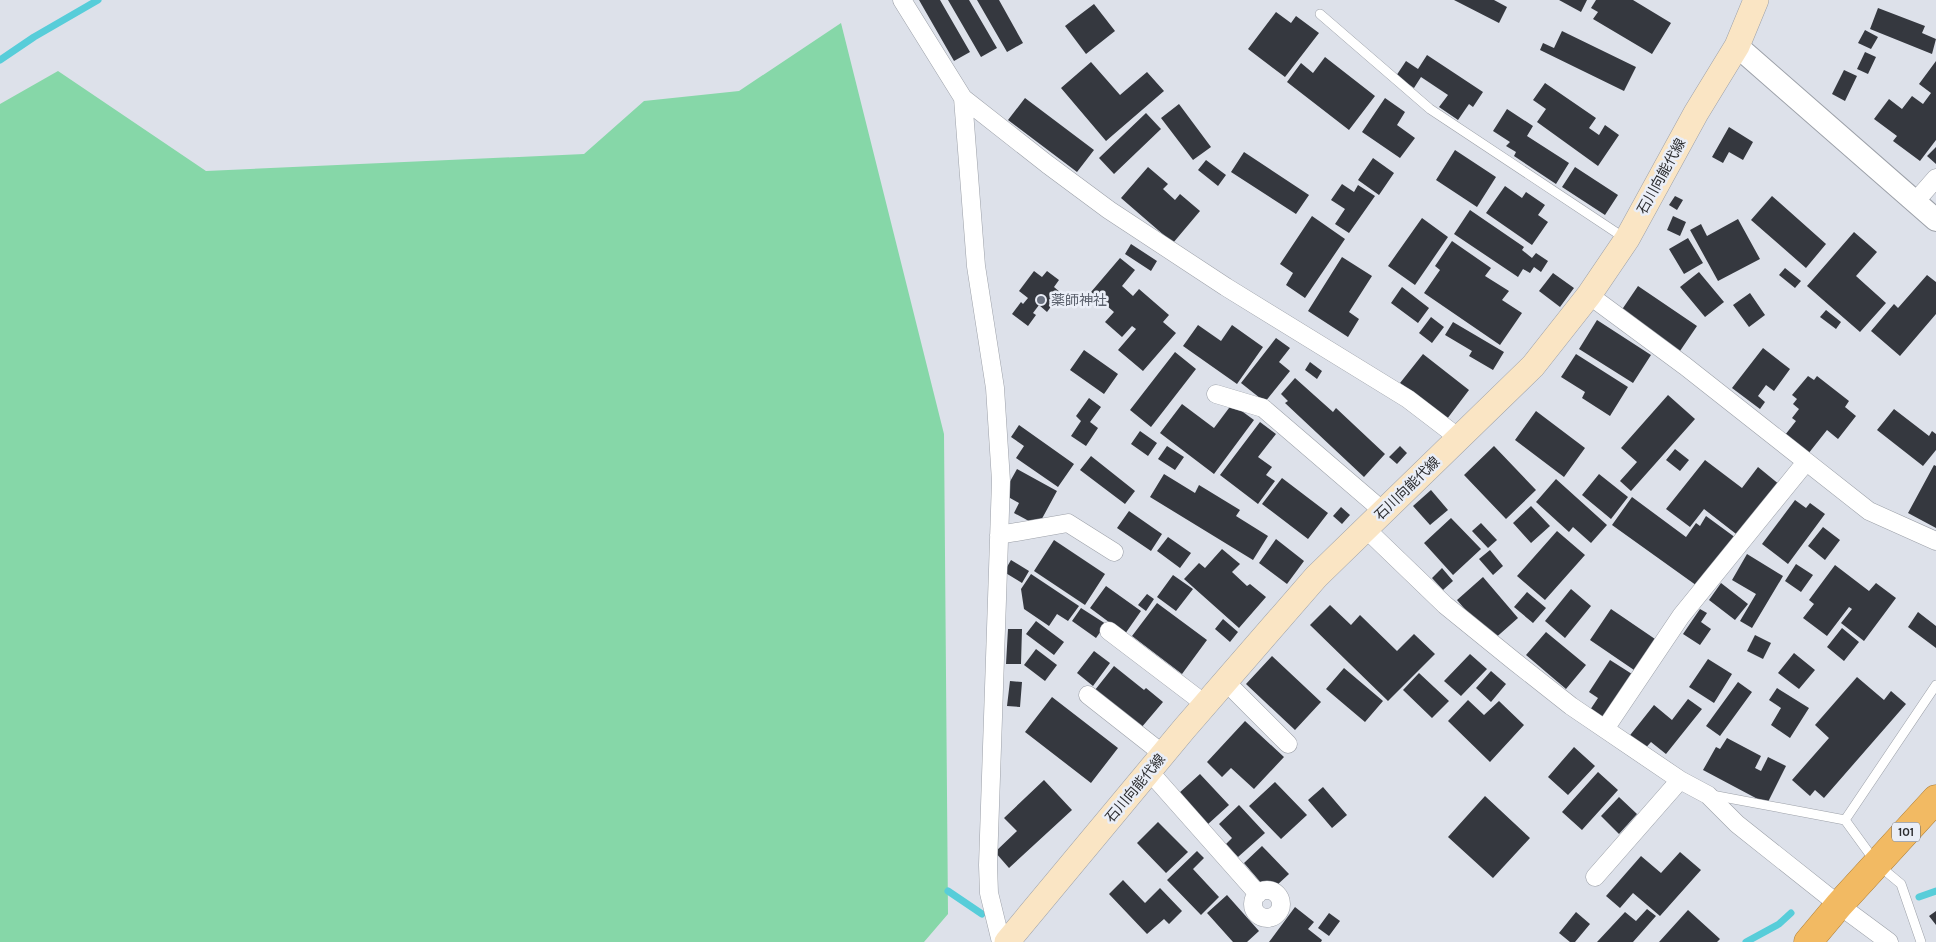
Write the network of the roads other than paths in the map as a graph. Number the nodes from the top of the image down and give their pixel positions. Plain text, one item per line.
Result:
1 (902, 0) edge
2 (1756, 0) edge
3 (1320, 14) dead end
4 (1738, 46) junction
5 (963, 98) junction
6 (1936, 178) edge
7 (1915, 202) junction
8 (1936, 220) edge
9 (1627, 239) junction
10 (1589, 295) junction
11 (1216, 394) dead end
12 (1459, 438) junction
13 (1806, 462) junction
14 (1383, 511) junction
15 (1365, 528) junction
16 (999, 535) junction
17 (1936, 541) edge
18 (1114, 552) dead end
19 (1109, 631) dead end
20 (1225, 681) junction
21 (1936, 685) edge
22 (1088, 695) dead end
23 (1205, 704) junction
24 (1605, 729) junction
25 (1288, 744) dead end
26 (1156, 763) junction
27 (1680, 780) junction
28 (1708, 795) junction
29 (1936, 799) edge
30 (1845, 820) junction
31 (1877, 864) junction
32 (1595, 878) dead end
33 (1258, 894) dead end
34 (1839, 905) junction
35 (1001, 942) edge
36 (1007, 942) edge
37 (1808, 942) edge
38 (1889, 942) edge
39 (1921, 942) edge

1 - 5 street
2 - 4 main road, 石川向能代線
3 - 9 lane
4 - 7 street
4 - 9 main road, 石川向能代線
5 - 12 street
5 - 16 street
6 - 7 street
7 - 8 street
9 - 10 main road, 石川向能代線
10 - 12 main road, 石川向能代線
10 - 13 street
11 - 14 street
12 - 14 main road, 石川向能代線
13 - 17 street
13 - 24 street
14 - 15 main road, 石川向能代線
15 - 20 main road, 石川向能代線
15 - 24 street
16 - 18 street
16 - 35 street
19 - 23 street
20 - 23 main road, 石川向能代線
20 - 25 street
21 - 30 lane
22 - 26 street
23 - 26 main road, 石川向能代線
24 - 27 street
26 - 33 street
26 - 36 main road, 石川向能代線
27 - 28 street
27 - 32 street
28 - 30 lane
28 - 34 street
29 - 31 highway, 101
30 - 31 lane
31 - 34 highway, 101
31 - 39 lane
34 - 37 highway, 101
34 - 38 street

